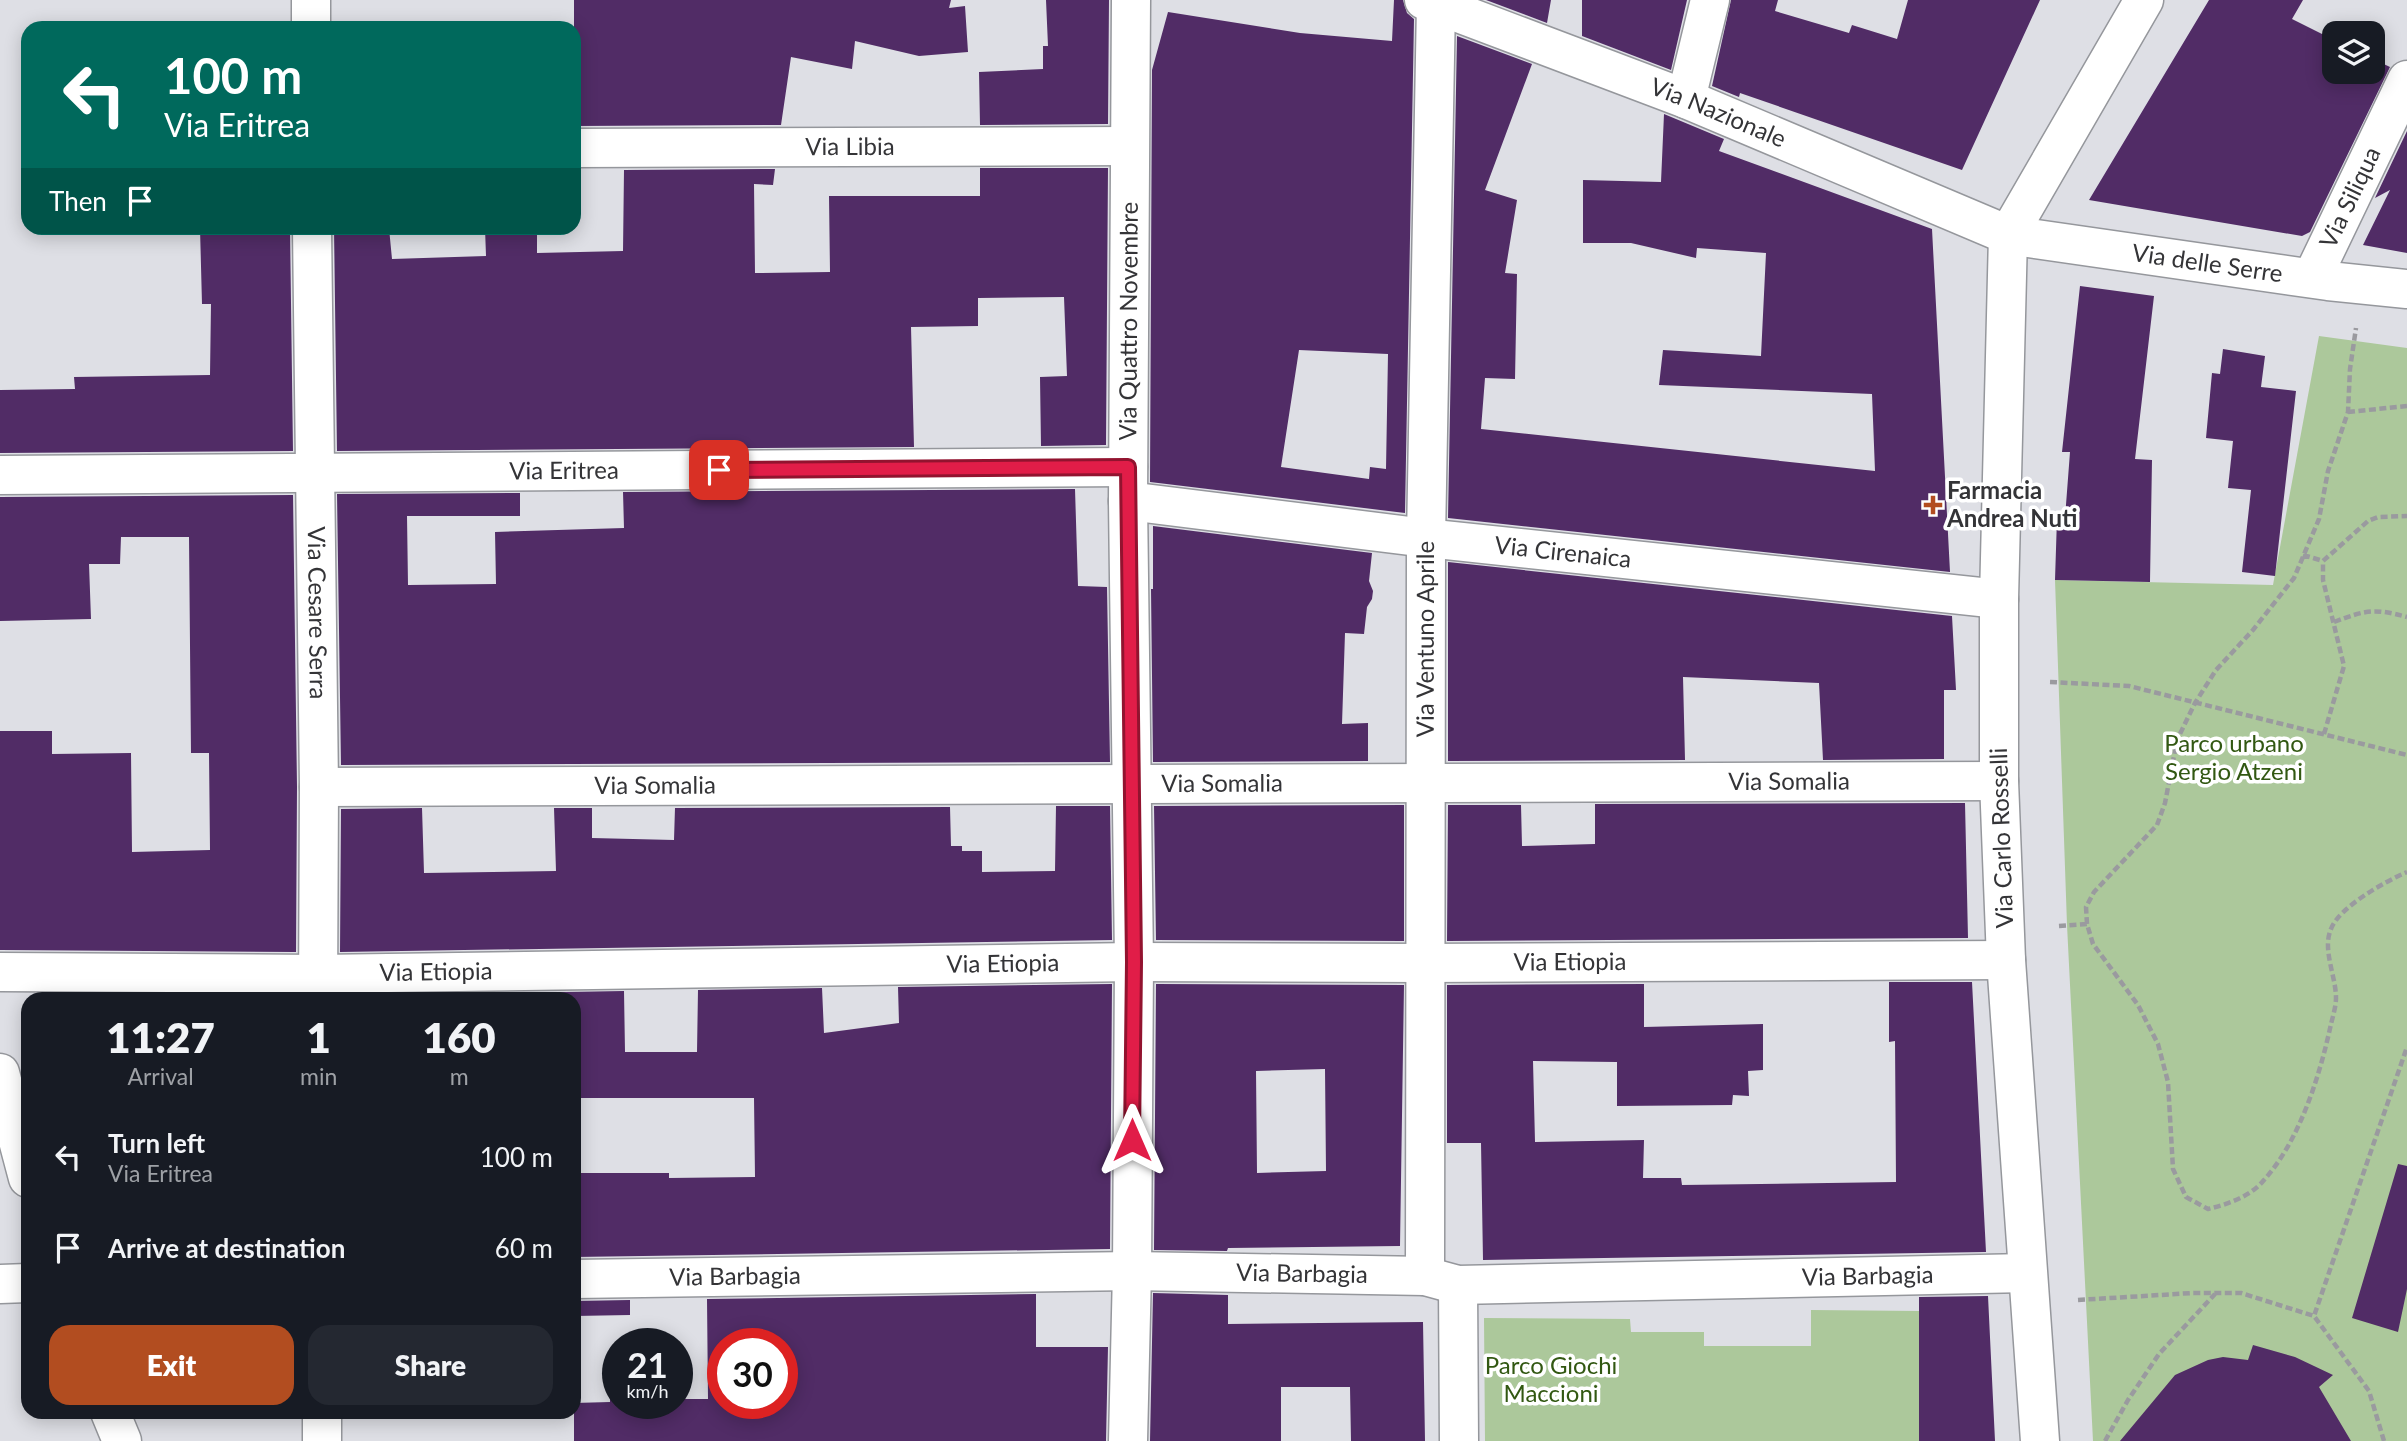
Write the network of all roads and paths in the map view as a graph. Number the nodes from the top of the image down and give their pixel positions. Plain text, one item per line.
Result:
1 (311, 0) edge
2 (1131, 0) edge
3 (1710, 0) edge
4 (2144, 0) edge
5 (1430, 2) edge
6 (311, 21) edge
7 (2407, 80) edge
8 (1686, 100) junction
9 (1128, 146) junction
10 (581, 148) edge
11 (2008, 234) junction
12 (312, 235) edge
13 (2312, 278) junction
14 (2407, 289) edge
15 (2356, 328) dead end
16 (2407, 406) edge
17 (2347, 412) junction
18 (314, 472) junction
19 (0, 475) edge
20 (1128, 484) junction
21 (2407, 516) edge
22 (1426, 538) junction
23 (2303, 555) junction
24 (2323, 561) junction
25 (1998, 599) junction
26 (2407, 617) edge
27 (2334, 622) junction
28 (2050, 682) dead end
29 (2195, 703) junction
30 (2324, 734) junction
31 (2407, 755) edge
32 (1999, 781) junction
33 (1424, 782) junction
34 (1131, 783) junction
35 (318, 787) junction
36 (2407, 872) edge
37 (2087, 924) junction
38 (2059, 926) dead end
39 (2006, 960) junction
40 (1134, 962) junction
41 (1424, 963) junction
42 (0, 972) edge
43 (318, 986) edge
44 (2406, 1051) edge
45 (0, 1073) edge
46 (21, 1152) edge
47 (1132, 1271) junction
48 (2028, 1273) junction
49 (581, 1279) edge
50 (1441, 1280) junction
51 (21, 1283) edge
52 (0, 1284) edge
53 (2216, 1293) junction
54 (2078, 1300) dead end
55 (2314, 1316) junction
56 (113, 1419) edge
57 (322, 1419) edge
58 (122, 1441) edge
59 (322, 1441) edge
60 (1128, 1441) edge
61 (1459, 1441) edge
62 (2040, 1441) edge
63 (2105, 1441) edge
64 (2384, 1441) edge

1 - 6 street
2 - 9 street, Via Quattro Novembre
3 - 8 street
4 - 11 street
5 - 8 street, Via Nazionale
5 - 22 street, Via Ventuno Aprile
7 - 13 street, Via Siliqua
8 - 11 street, Via Nazionale
9 - 10 street, Via Libia
9 - 20 street, Via Quattro Novembre
11 - 13 street, Via delle Serre
11 - 25 street, Via Carlo Rosselli
12 - 18 street, Via Cesare Serra
13 - 14 street, Via delle Serre
15 - 17 path
16 - 17 path
17 - 23 path
18 - 19 street, Via Eritrea
18 - 20 street, Via Eritrea
18 - 35 street, Via Cesare Serra
20 - 22 street, Via Cirenaica
20 - 34 street, Via Quattro Novembre
21 - 24 path
22 - 25 street, Via Cirenaica
22 - 33 street, Via Ventuno Aprile
23 - 24 path
23 - 29 path
24 - 27 path
25 - 32 street, Via Carlo Rosselli
26 - 27 path
27 - 30 path
28 - 29 path
29 - 30 path
29 - 37 path
30 - 31 path
32 - 33 street, Via Somalia
32 - 39 street, Via Carlo Rosselli
33 - 34 street, Via Somalia
33 - 41 street, Via Ventuno Aprile
34 - 35 street, Via Somalia
34 - 40 street, Via Quattro Novembre
35 - 43 street, Via Cesare Serra
36 - 37 path
37 - 38 path
39 - 41 street, Via Etiopia
39 - 48 street, Via Carlo Rosselli
40 - 41 street, Via Etiopia
40 - 43 street, Via Etiopia
40 - 47 street, Via Quattro Novembre
41 - 50 street, Via Ventuno Aprile
42 - 43 street, Via Etiopia
44 - 55 path
45 - 46 street
47 - 49 street, Via Barbagia
47 - 50 street, Via Barbagia
47 - 60 street, Via Quattro Novembre
48 - 50 street, Via Barbagia
48 - 62 street, Via Carlo Rosselli
50 - 61 street, Via Ventuno Aprile
51 - 52 street
53 - 54 path
53 - 55 path
53 - 63 path
55 - 64 path
56 - 58 street
57 - 59 street

